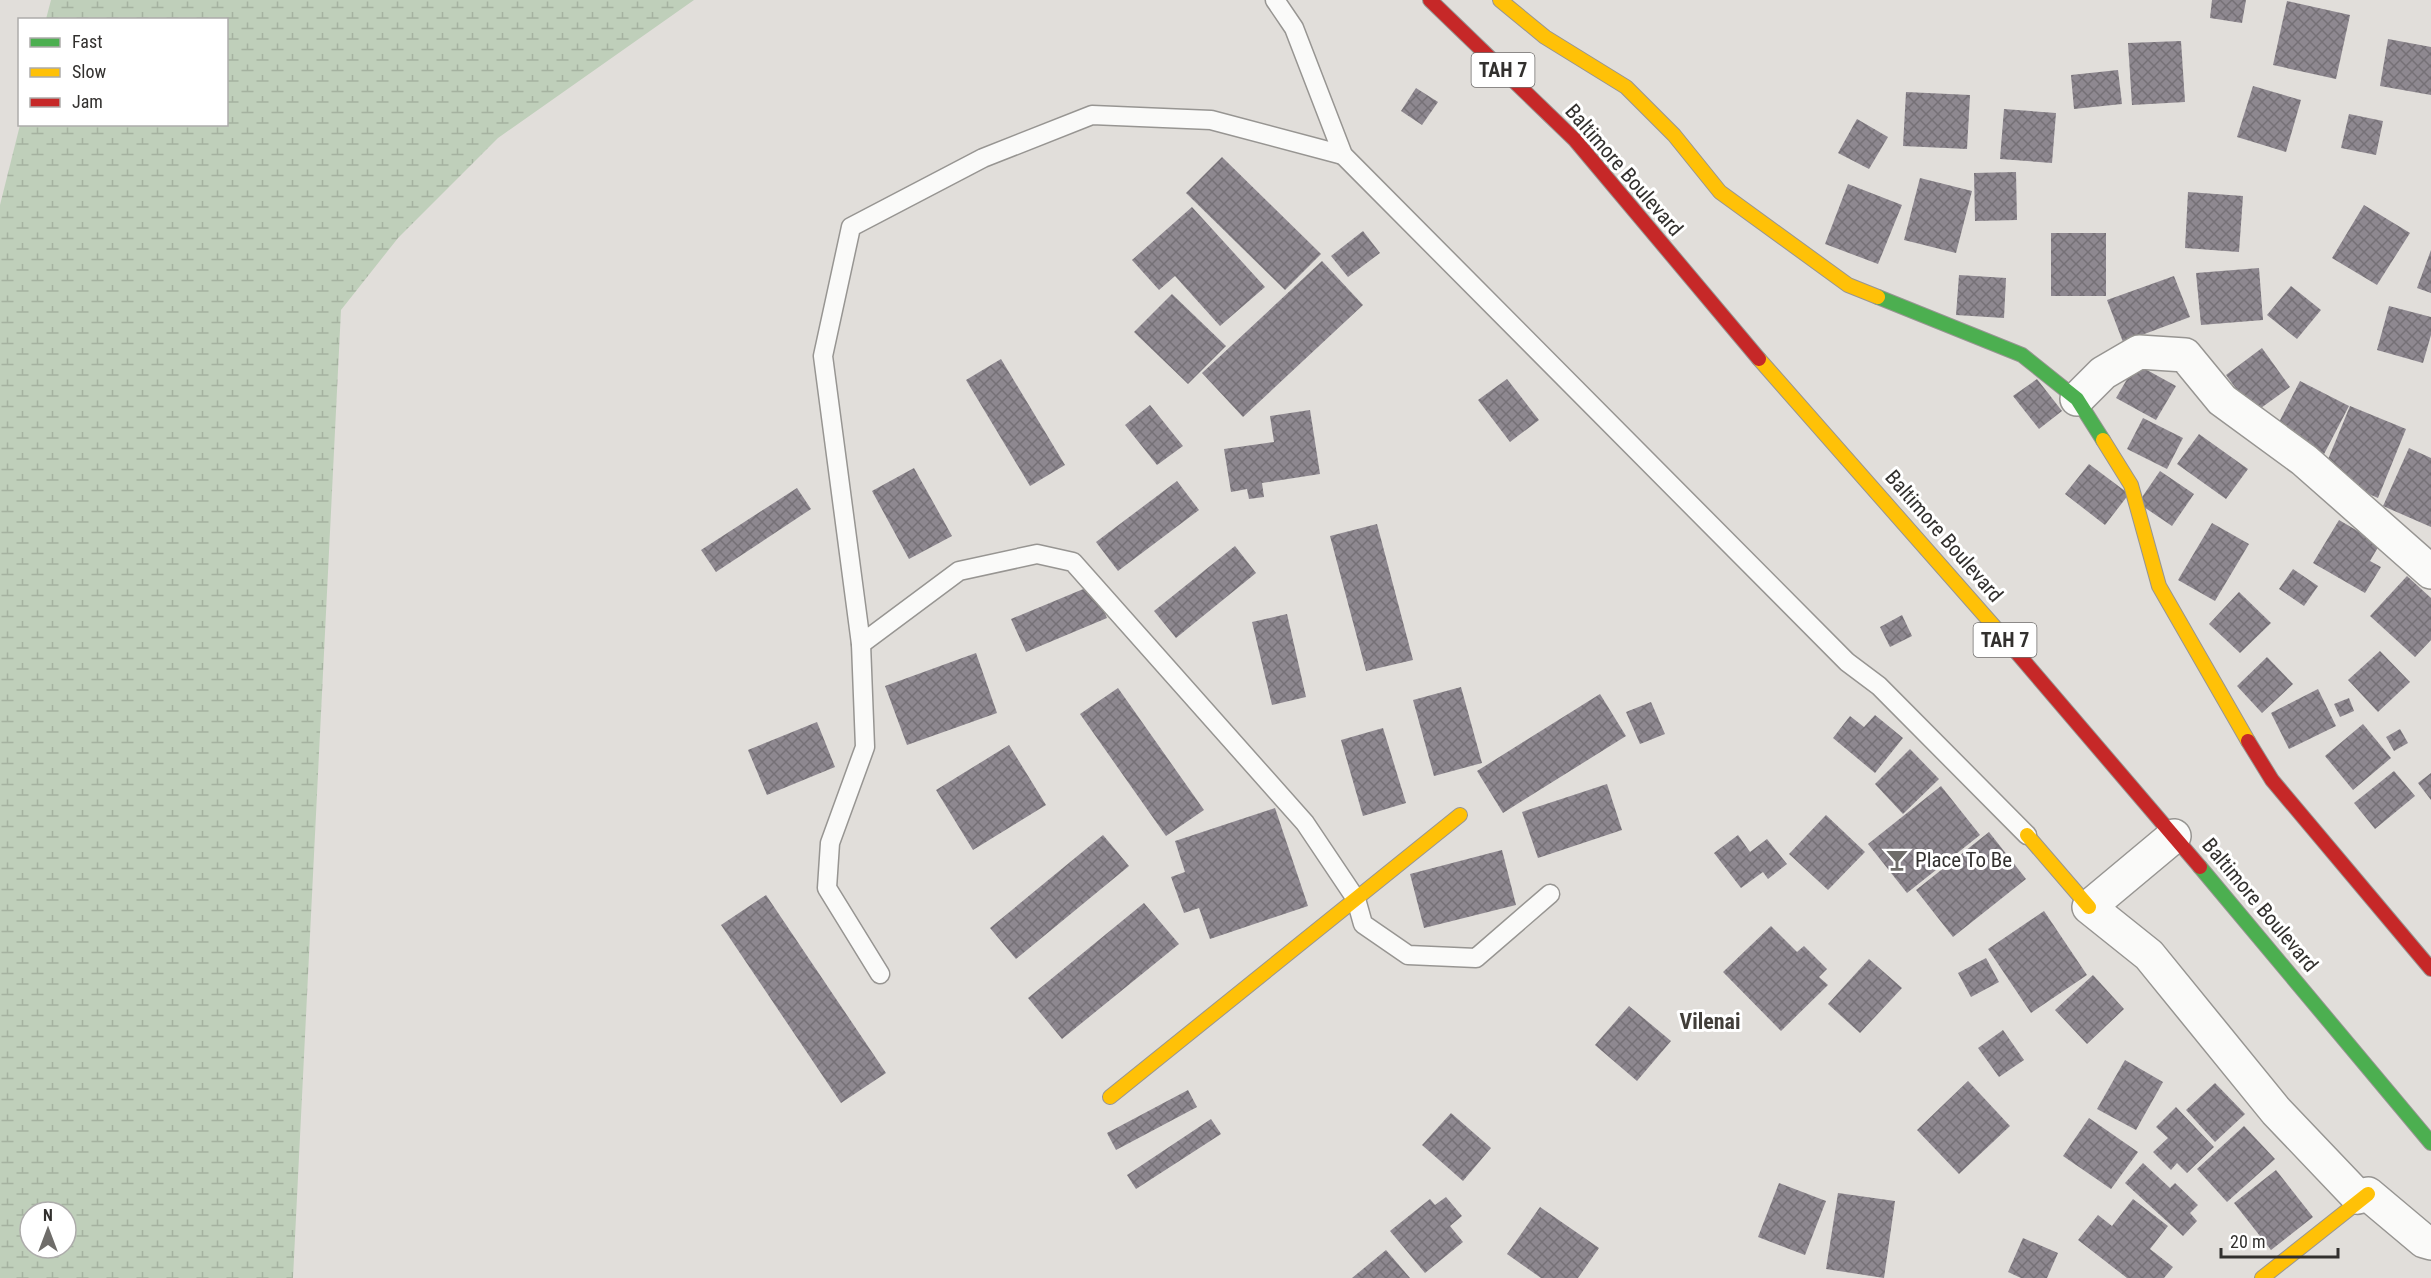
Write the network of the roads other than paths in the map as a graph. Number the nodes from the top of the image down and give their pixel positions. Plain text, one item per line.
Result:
1 (1275, 0) edge
2 (1430, 0) edge
3 (1500, 0) edge
4 (1343, 155) junction
5 (2077, 399) junction
6 (2431, 572) edge
7 (861, 644) junction
8 (1460, 815) dead end
9 (2027, 835) joint
10 (2174, 836) junction
11 (1550, 894) dead end
12 (1356, 899) junction
13 (2089, 907) junction
14 (2431, 969) edge
15 (880, 974) dead end
16 (1110, 1097) dead end
17 (2431, 1143) edge
18 (2368, 1194) junction
19 (2431, 1243) edge
20 (2262, 1278) edge

1 - 4 lane
2 - 10 main road, Baltimore Boulevard / TAH 7
3 - 5 main road
4 - 7 lane
4 - 9 lane
5 - 6 street
5 - 14 main road
7 - 12 lane
7 - 15 lane
8 - 12 main road
9 - 13 main road
10 - 13 street
10 - 17 main road, Baltimore Boulevard / TAH 7
11 - 12 lane
12 - 16 main road
13 - 18 street
18 - 19 street
18 - 20 main road

